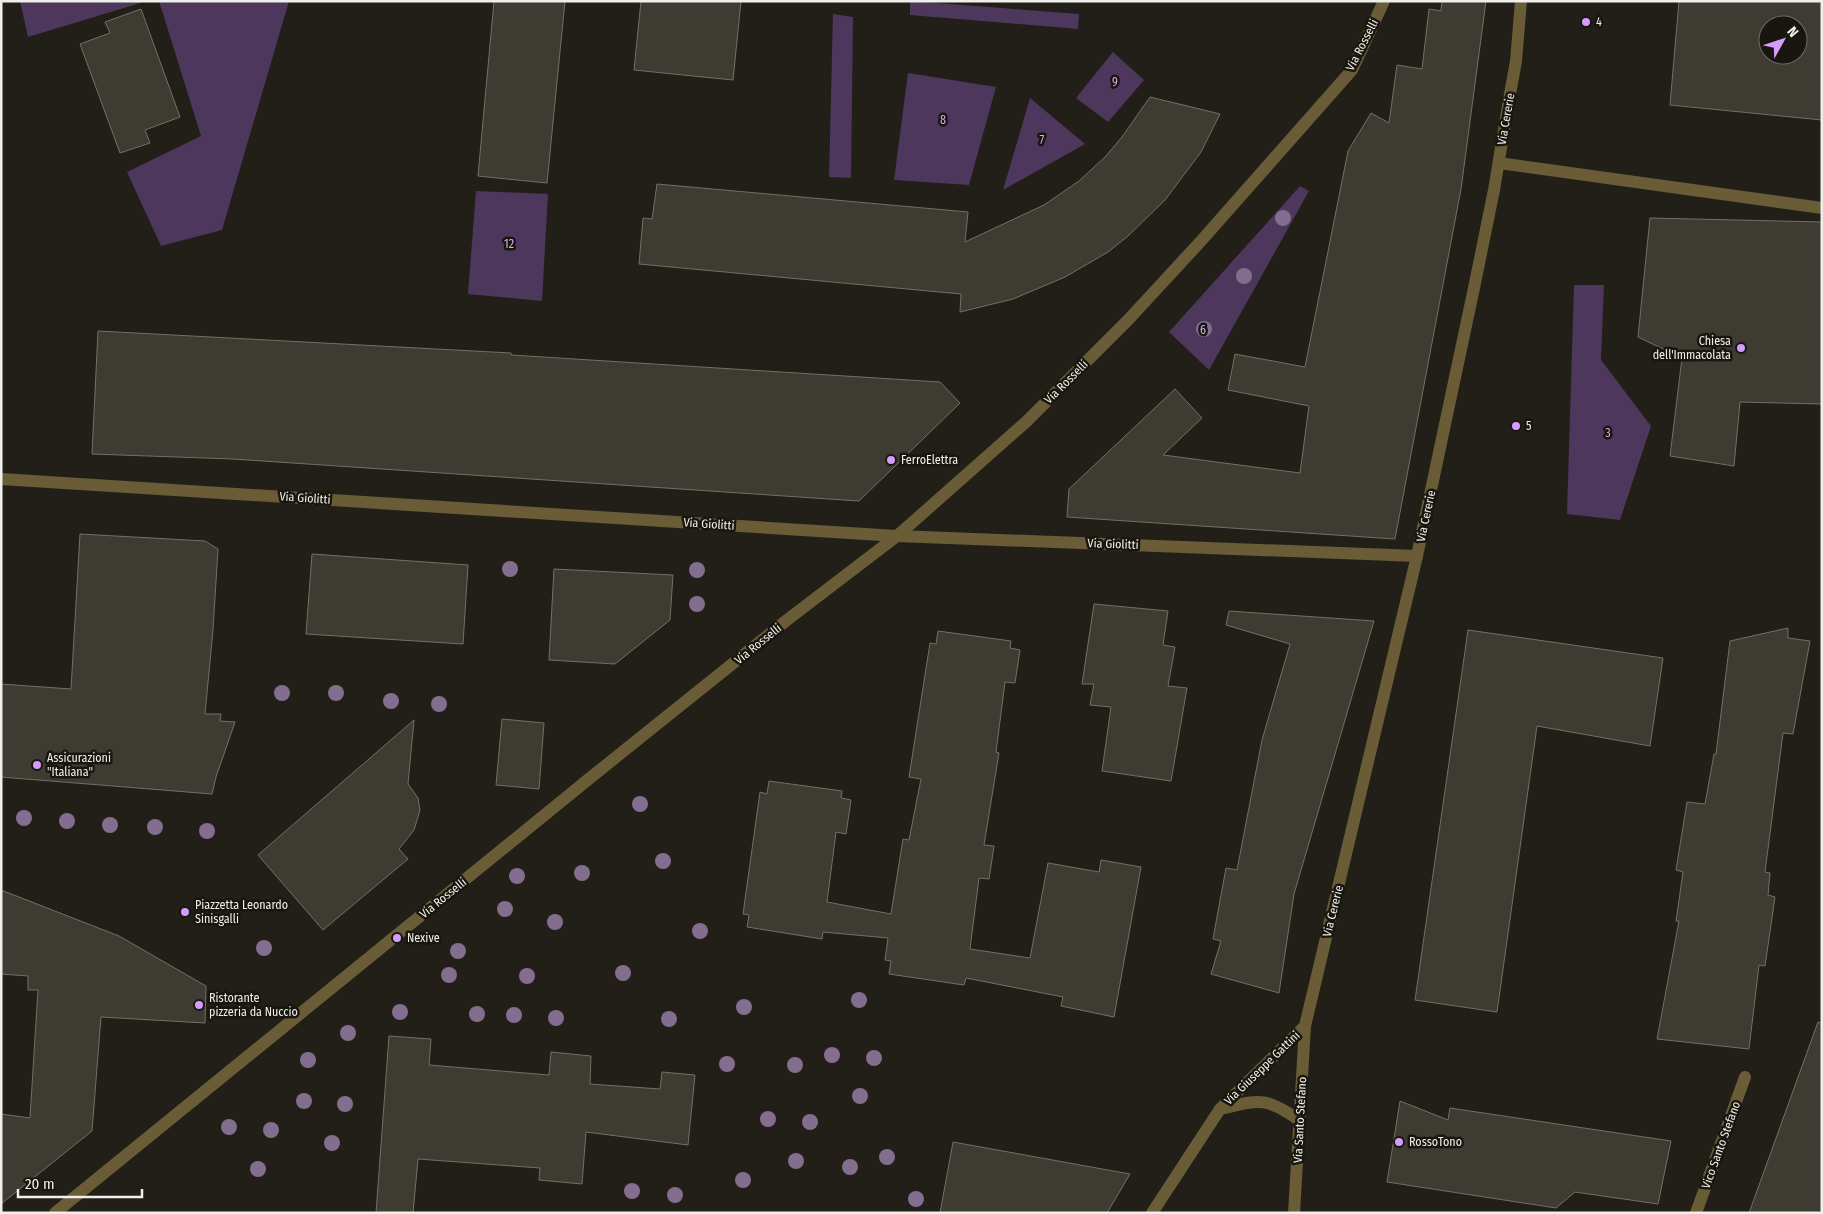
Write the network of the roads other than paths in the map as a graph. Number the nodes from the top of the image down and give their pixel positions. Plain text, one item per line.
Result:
1 (1384, 1) edge
2 (1521, 1) edge
3 (1499, 163) junction
4 (1822, 208) edge
5 (1, 479) edge
6 (897, 536) junction
7 (1417, 556) junction
8 (1305, 1026) junction
9 (1746, 1077) dead end
10 (1220, 1109) junction
11 (1299, 1120) junction
12 (55, 1213) edge
13 (1152, 1213) edge
14 (1294, 1213) edge
15 (1696, 1213) edge

1 - 6 street, Via Rosselli
2 - 3 street, Via Cererie
3 - 4 street
3 - 7 street, Via Cererie
5 - 6 street, Via Giolitti
6 - 7 street, Via Giolitti
6 - 12 street, Via Rosselli
7 - 8 street, Via Cererie
8 - 10 street, Via Giuseppe Gattini
8 - 11 street, Via Santo Stefano
9 - 15 street, Vico Santo Stefano
10 - 11 street, Via Giuseppe Gattini
10 - 13 street, Via Giuseppe Gattini
11 - 14 street, Via Santo Stefano

